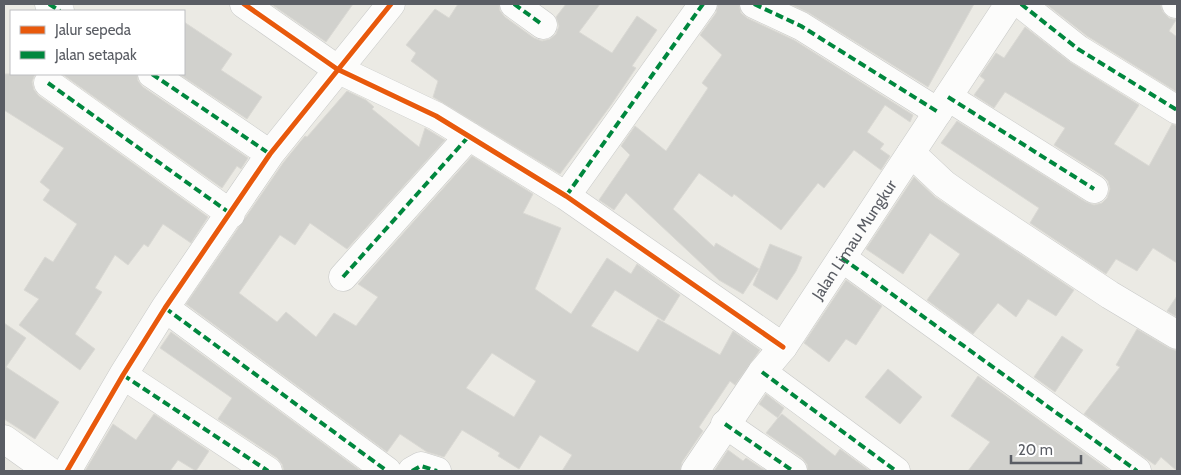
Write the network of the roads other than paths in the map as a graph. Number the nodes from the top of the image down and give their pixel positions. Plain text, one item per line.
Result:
1 (244, 4) edge
2 (391, 4) edge
3 (514, 4) edge
4 (703, 4) edge
5 (754, 4) edge
6 (1009, 4) edge
7 (1021, 4) edge
8 (543, 25) dead end
9 (337, 69) junction
10 (153, 75) edge
11 (48, 83) dead end
12 (943, 104) junction
13 (1177, 110) edge
14 (469, 136) junction
15 (911, 153) junction
16 (270, 154) junction
17 (1094, 189) dead end
18 (566, 196) junction
19 (231, 214) junction
20 (842, 258) junction
21 (343, 277) dead end
22 (165, 308) junction
23 (1177, 335) edge
24 (783, 347) junction
25 (762, 372) junction
26 (123, 375) junction
27 (725, 424) junction
28 (4, 439) edge
29 (50, 471) edge
30 (67, 471) edge
31 (268, 471) edge
32 (388, 471) edge
33 (412, 471) edge
34 (437, 471) edge
35 (695, 471) edge
36 (793, 471) edge
37 (896, 471) edge
38 (1137, 471) edge

1 - 9 street
2 - 9 street
3 - 8 street
4 - 18 street
5 - 12 street
6 - 12 street, Jalan Limau Mungkur
7 - 13 street
9 - 14 street
9 - 16 street
10 - 16 street
11 - 19 street
12 - 15 street, Jalan Limau Mungkur
12 - 17 street
14 - 18 street
14 - 21 street
15 - 20 street, Jalan Limau Mungkur
15 - 23 street
16 - 19 street
18 - 24 street
19 - 22 street
20 - 24 street, Jalan Limau Mungkur
20 - 38 street
22 - 26 street
22 - 32 street
24 - 25 street, Jalan Limau Mungkur
25 - 27 street, Jalan Limau Mungkur
25 - 37 street
26 - 30 street
26 - 31 street
27 - 35 street, Jalan Limau Mungkur
27 - 36 street
28 - 29 street
33 - 34 street

